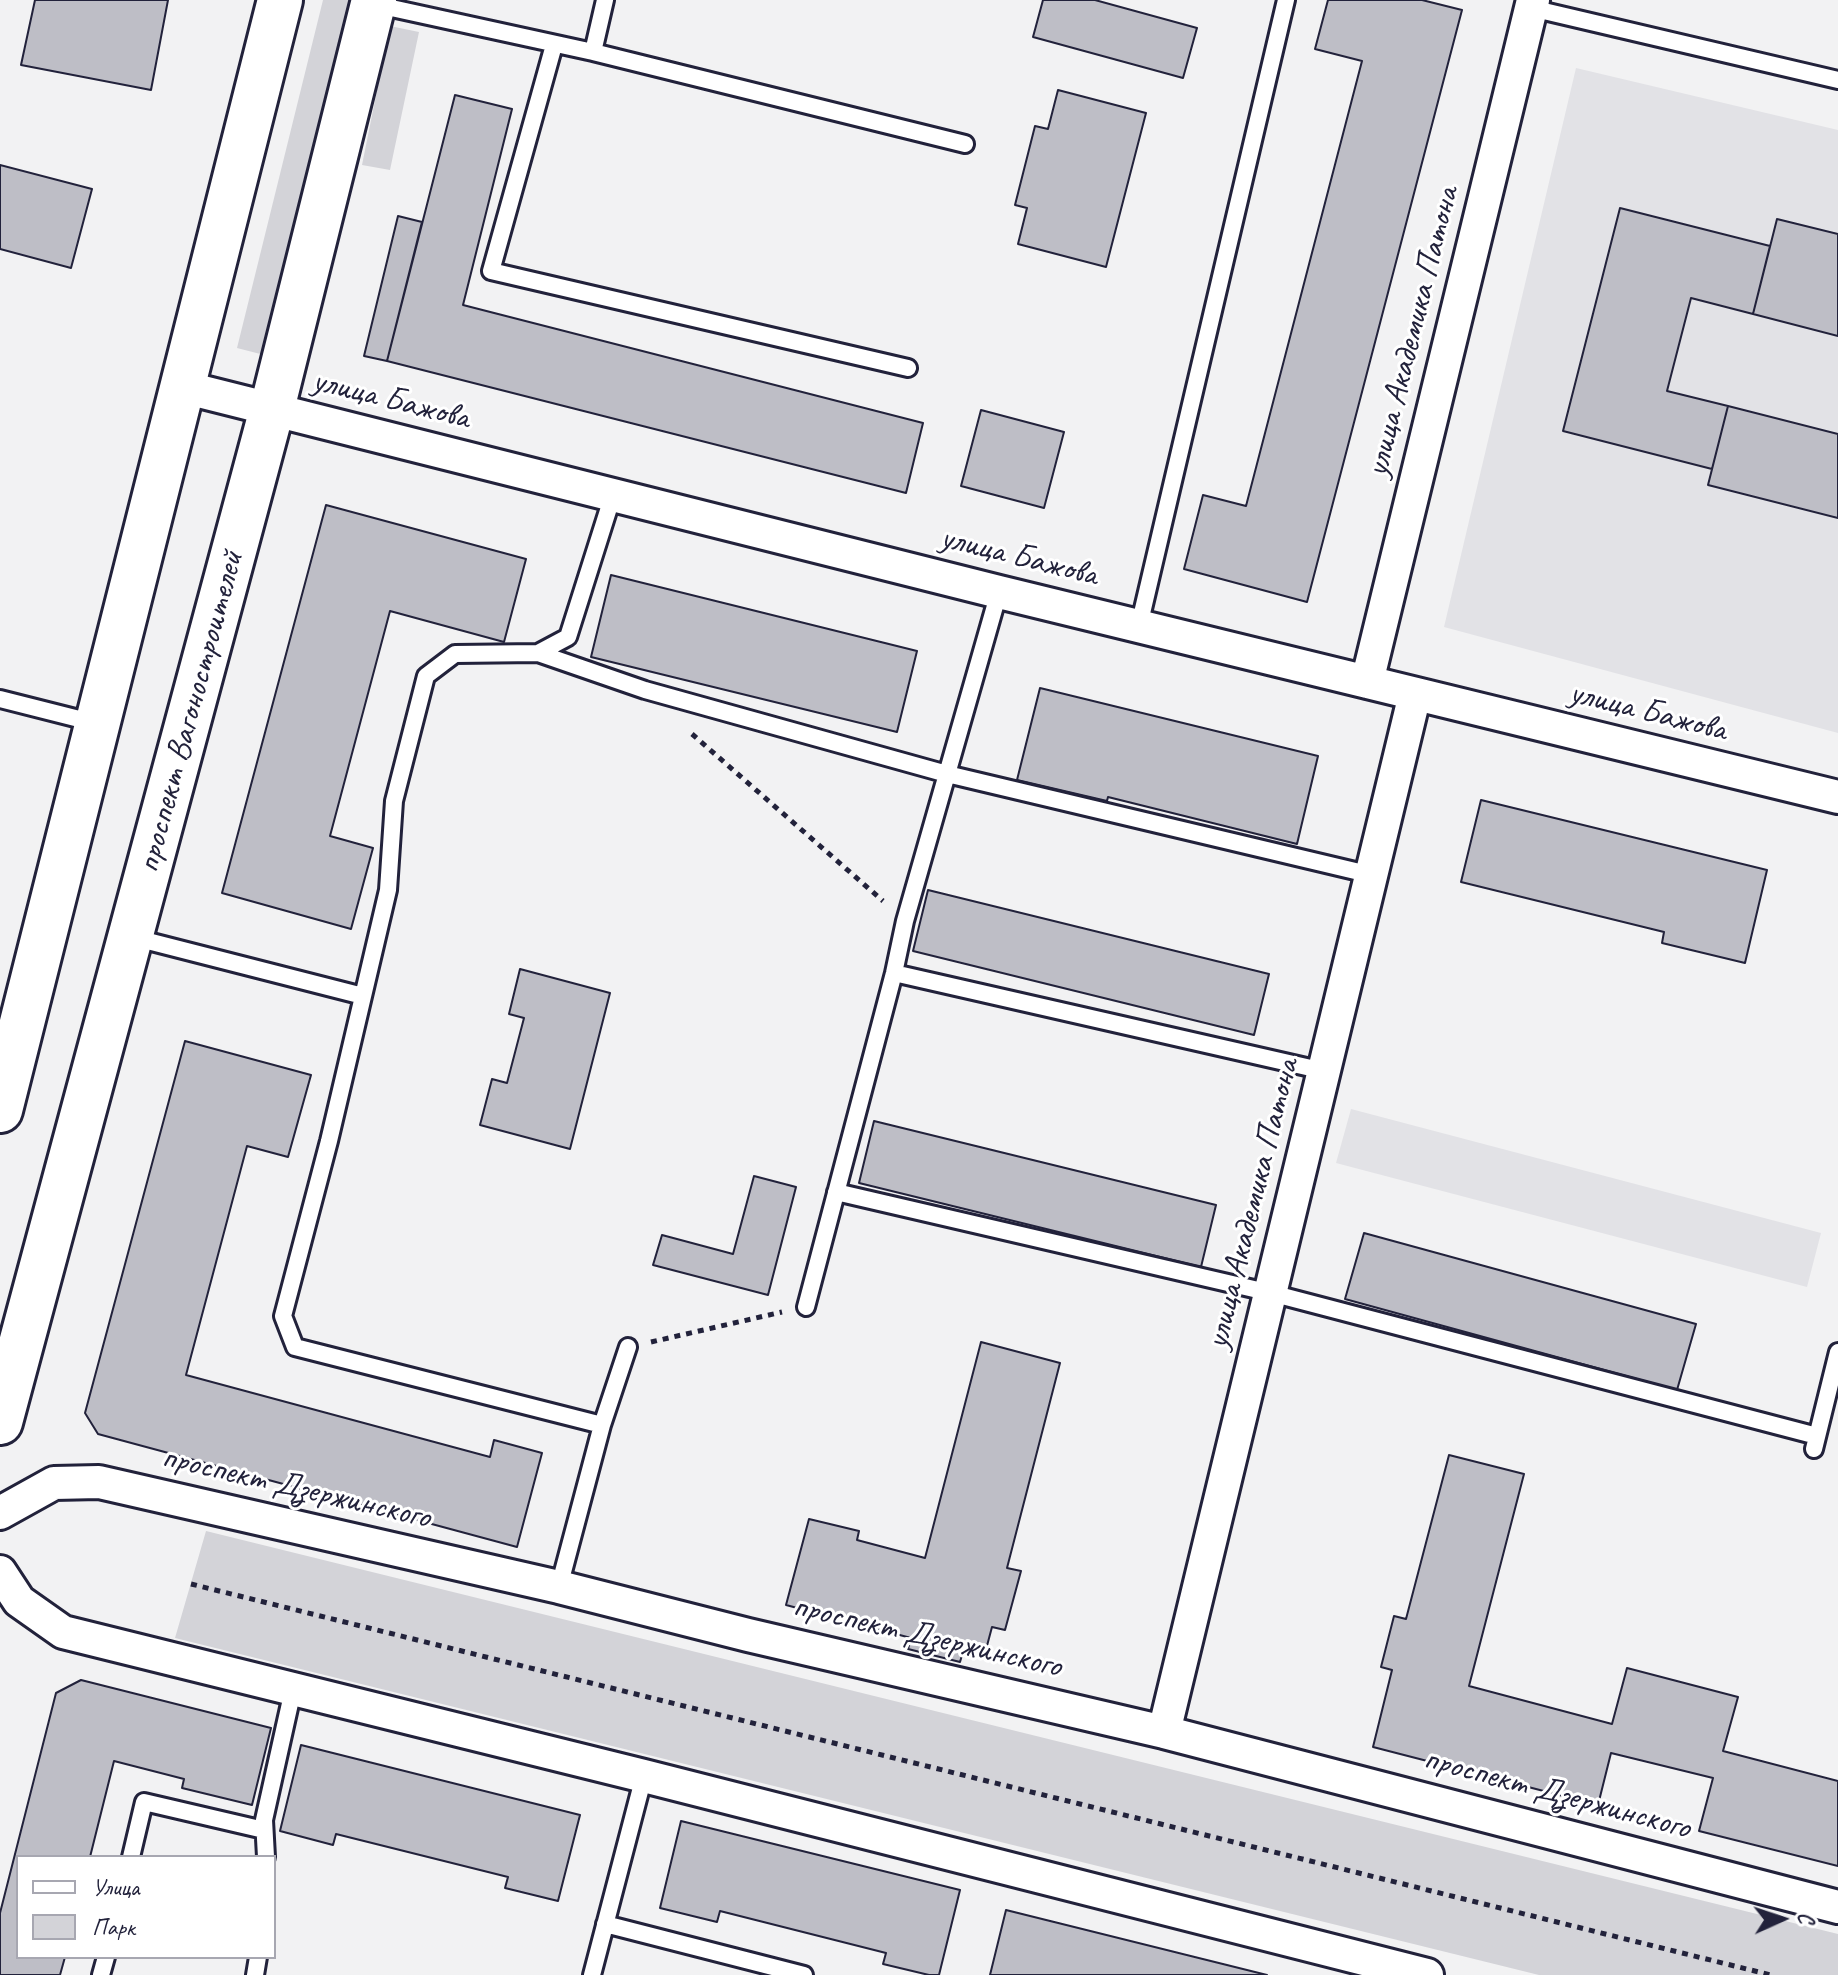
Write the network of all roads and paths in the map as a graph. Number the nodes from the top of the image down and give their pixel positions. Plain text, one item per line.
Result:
1 (280, 0) edge
2 (605, 0) edge
3 (1286, 0) edge
4 (374, 2) edge
5 (1532, 4) edge
6 (554, 45) junction
7 (593, 52) junction
8 (1838, 80) edge
9 (965, 144) dead end
10 (908, 368) dead end
11 (183, 387) junction
12 (272, 409) junction
13 (613, 495) junction
14 (999, 592) junction
15 (1139, 626) junction
16 (538, 653) junction
17 (1367, 682) junction
18 (1415, 694) junction
19 (0, 699) edge
20 (98, 724) junction
21 (682, 725) dead end
22 (947, 774) junction
23 (1838, 797) edge
24 (1372, 875) junction
25 (905, 921) junction
26 (130, 937) junction
27 (894, 973) junction
28 (363, 996) junction
29 (1324, 1071) junction
30 (0, 1110) edge
31 (836, 1192) junction
32 (1271, 1293) junction
33 (806, 1307) joint
34 (628, 1347) joint
35 (1838, 1352) edge
36 (0, 1422) edge
37 (602, 1425) junction
38 (0, 1513) edge
39 (0, 1572) edge
40 (191, 1584) dead end
41 (559, 1587) junction
42 (293, 1690) junction
43 (1164, 1732) junction
44 (644, 1776) junction
45 (264, 1830) junction
46 (131, 1855) edge
47 (266, 1855) edge
48 (1838, 1907) edge
49 (605, 1924) junction
50 (592, 1975) edge
51 (804, 1975) edge
52 (1427, 1975) edge
53 (1771, 1975) edge

1 - 11 main road
2 - 7 lane
3 - 15 lane
4 - 6 lane
4 - 12 main road, проспект Вагоностроителей
5 - 8 lane
5 - 17 street, улица Академика Патона
6 - 7 lane
6 - 10 lane
7 - 9 lane
11 - 12 street, улица Бажова
11 - 20 main road
12 - 13 street, улица Бажова
12 - 26 main road, проспект Вагоностроителей
13 - 14 street, улица Бажова
13 - 16 lane
14 - 15 street, улица Бажова
14 - 22 lane
15 - 17 street, улица Бажова
16 - 22 lane
16 - 28 lane
17 - 18 street, улица Бажова
18 - 23 street, улица Бажова
18 - 24 street, улица Академика Патона
19 - 20 lane
20 - 30 main road
21 - 25 path
22 - 24 lane
22 - 25 lane
24 - 29 street, улица Академика Патона
25 - 27 lane
26 - 28 lane
26 - 36 main road, проспект Вагоностроителей
27 - 29 lane
27 - 31 lane
28 - 37 lane
29 - 32 street, улица Академика Патона
31 - 32 lane
31 - 33 lane
32 - 35 lane
32 - 43 street, улица Академика Патона
33 - 34 path
34 - 37 lane
37 - 41 lane
38 - 41 street, проспект Дзержинского
39 - 42 street
40 - 53 path
41 - 43 street, проспект Дзержинского
42 - 44 street
42 - 45 lane
43 - 48 street, проспект Дзержинского
44 - 49 lane
44 - 52 street
45 - 46 lane
45 - 47 lane
49 - 50 lane
49 - 51 lane

